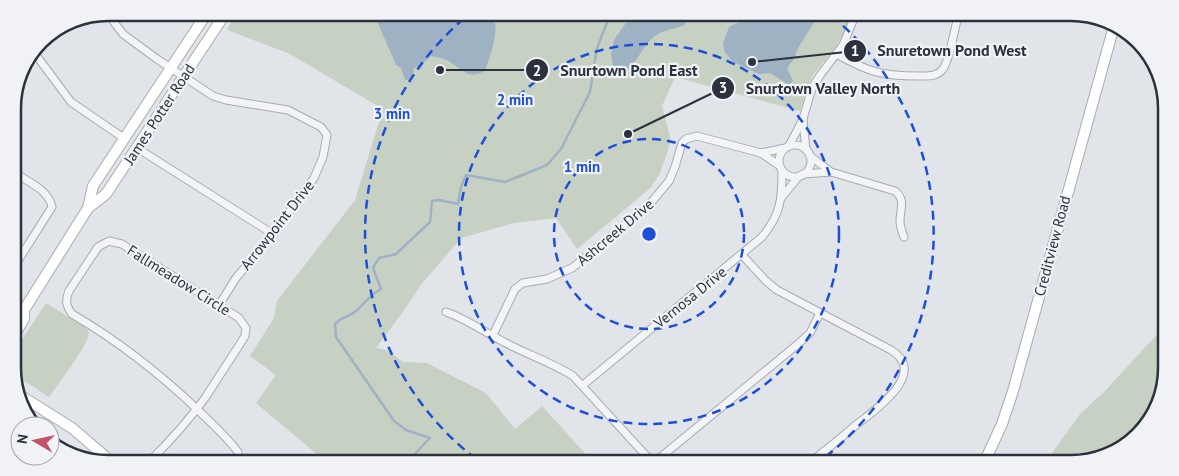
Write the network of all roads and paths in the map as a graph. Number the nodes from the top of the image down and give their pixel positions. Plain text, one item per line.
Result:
1 (112, 21) edge
2 (202, 21) edge
3 (220, 21) edge
4 (852, 21) edge
5 (957, 21) edge
6 (1112, 32) edge
7 (838, 55) junction
8 (38, 58) edge
9 (171, 68) junction
10 (184, 76) junction
11 (803, 119) junction
12 (125, 139) junction
13 (787, 147) junction
14 (137, 148) junction
15 (762, 153) junction
16 (808, 153) junction
17 (781, 168) junction
18 (831, 172) junction
19 (801, 175) junction
20 (21, 177) edge
21 (782, 197) junction
22 (88, 208) junction
23 (273, 234) junction
24 (904, 237) dead end
25 (742, 255) junction
26 (21, 256) edge
27 (218, 305) junction
28 (21, 308) edge
29 (446, 312) dead end
30 (820, 313) junction
31 (493, 335) junction
32 (583, 386) junction
33 (28, 400) edge
34 (197, 410) junction
35 (238, 452) dead end
36 (824, 452) junction
37 (103, 454) edge
38 (156, 455) edge
39 (646, 455) edge
40 (663, 455) edge
41 (820, 455) edge
42 (827, 455) edge
43 (988, 455) edge

1 - 9 street, Arrowpoint Drive
2 - 9 main road, James Potter Road
3 - 10 main road, James Potter Road
4 - 7 street
5 - 7 street
6 - 43 main road, Creditview Road
7 - 11 street
8 - 12 street
9 - 10 street, Arrowpoint Drive
9 - 12 main road, James Potter Road
10 - 14 main road, James Potter Road
10 - 23 street, Arrowpoint Drive
11 - 13 street
11 - 16 street
12 - 22 main road, James Potter Road
13 - 15 street, Ashcreek Drive
13 - 16 street
13 - 17 street
14 - 22 main road, James Potter Road
14 - 23 street
15 - 17 street, Ashcreek Drive
15 - 31 street, Ashcreek Drive
16 - 18 street
16 - 19 street
17 - 19 street
17 - 21 street, Vernosa Drive
18 - 19 street
18 - 24 street
19 - 21 street, Vernosa Drive
20 - 26 street
21 - 25 street, Vernosa Drive
22 - 28 main road, James Potter Road
23 - 27 street, Arrowpoint Drive
25 - 30 street
25 - 32 street, Vernosa Drive
27 - 34 street, Fallmeadow Circle
27 - 34 street, Fallmeadow Circle
29 - 31 street
30 - 36 street
30 - 40 street
31 - 32 street
32 - 39 street
33 - 37 main road
34 - 35 street
34 - 38 street, Fallmeadow Circle
36 - 41 street
36 - 42 street

